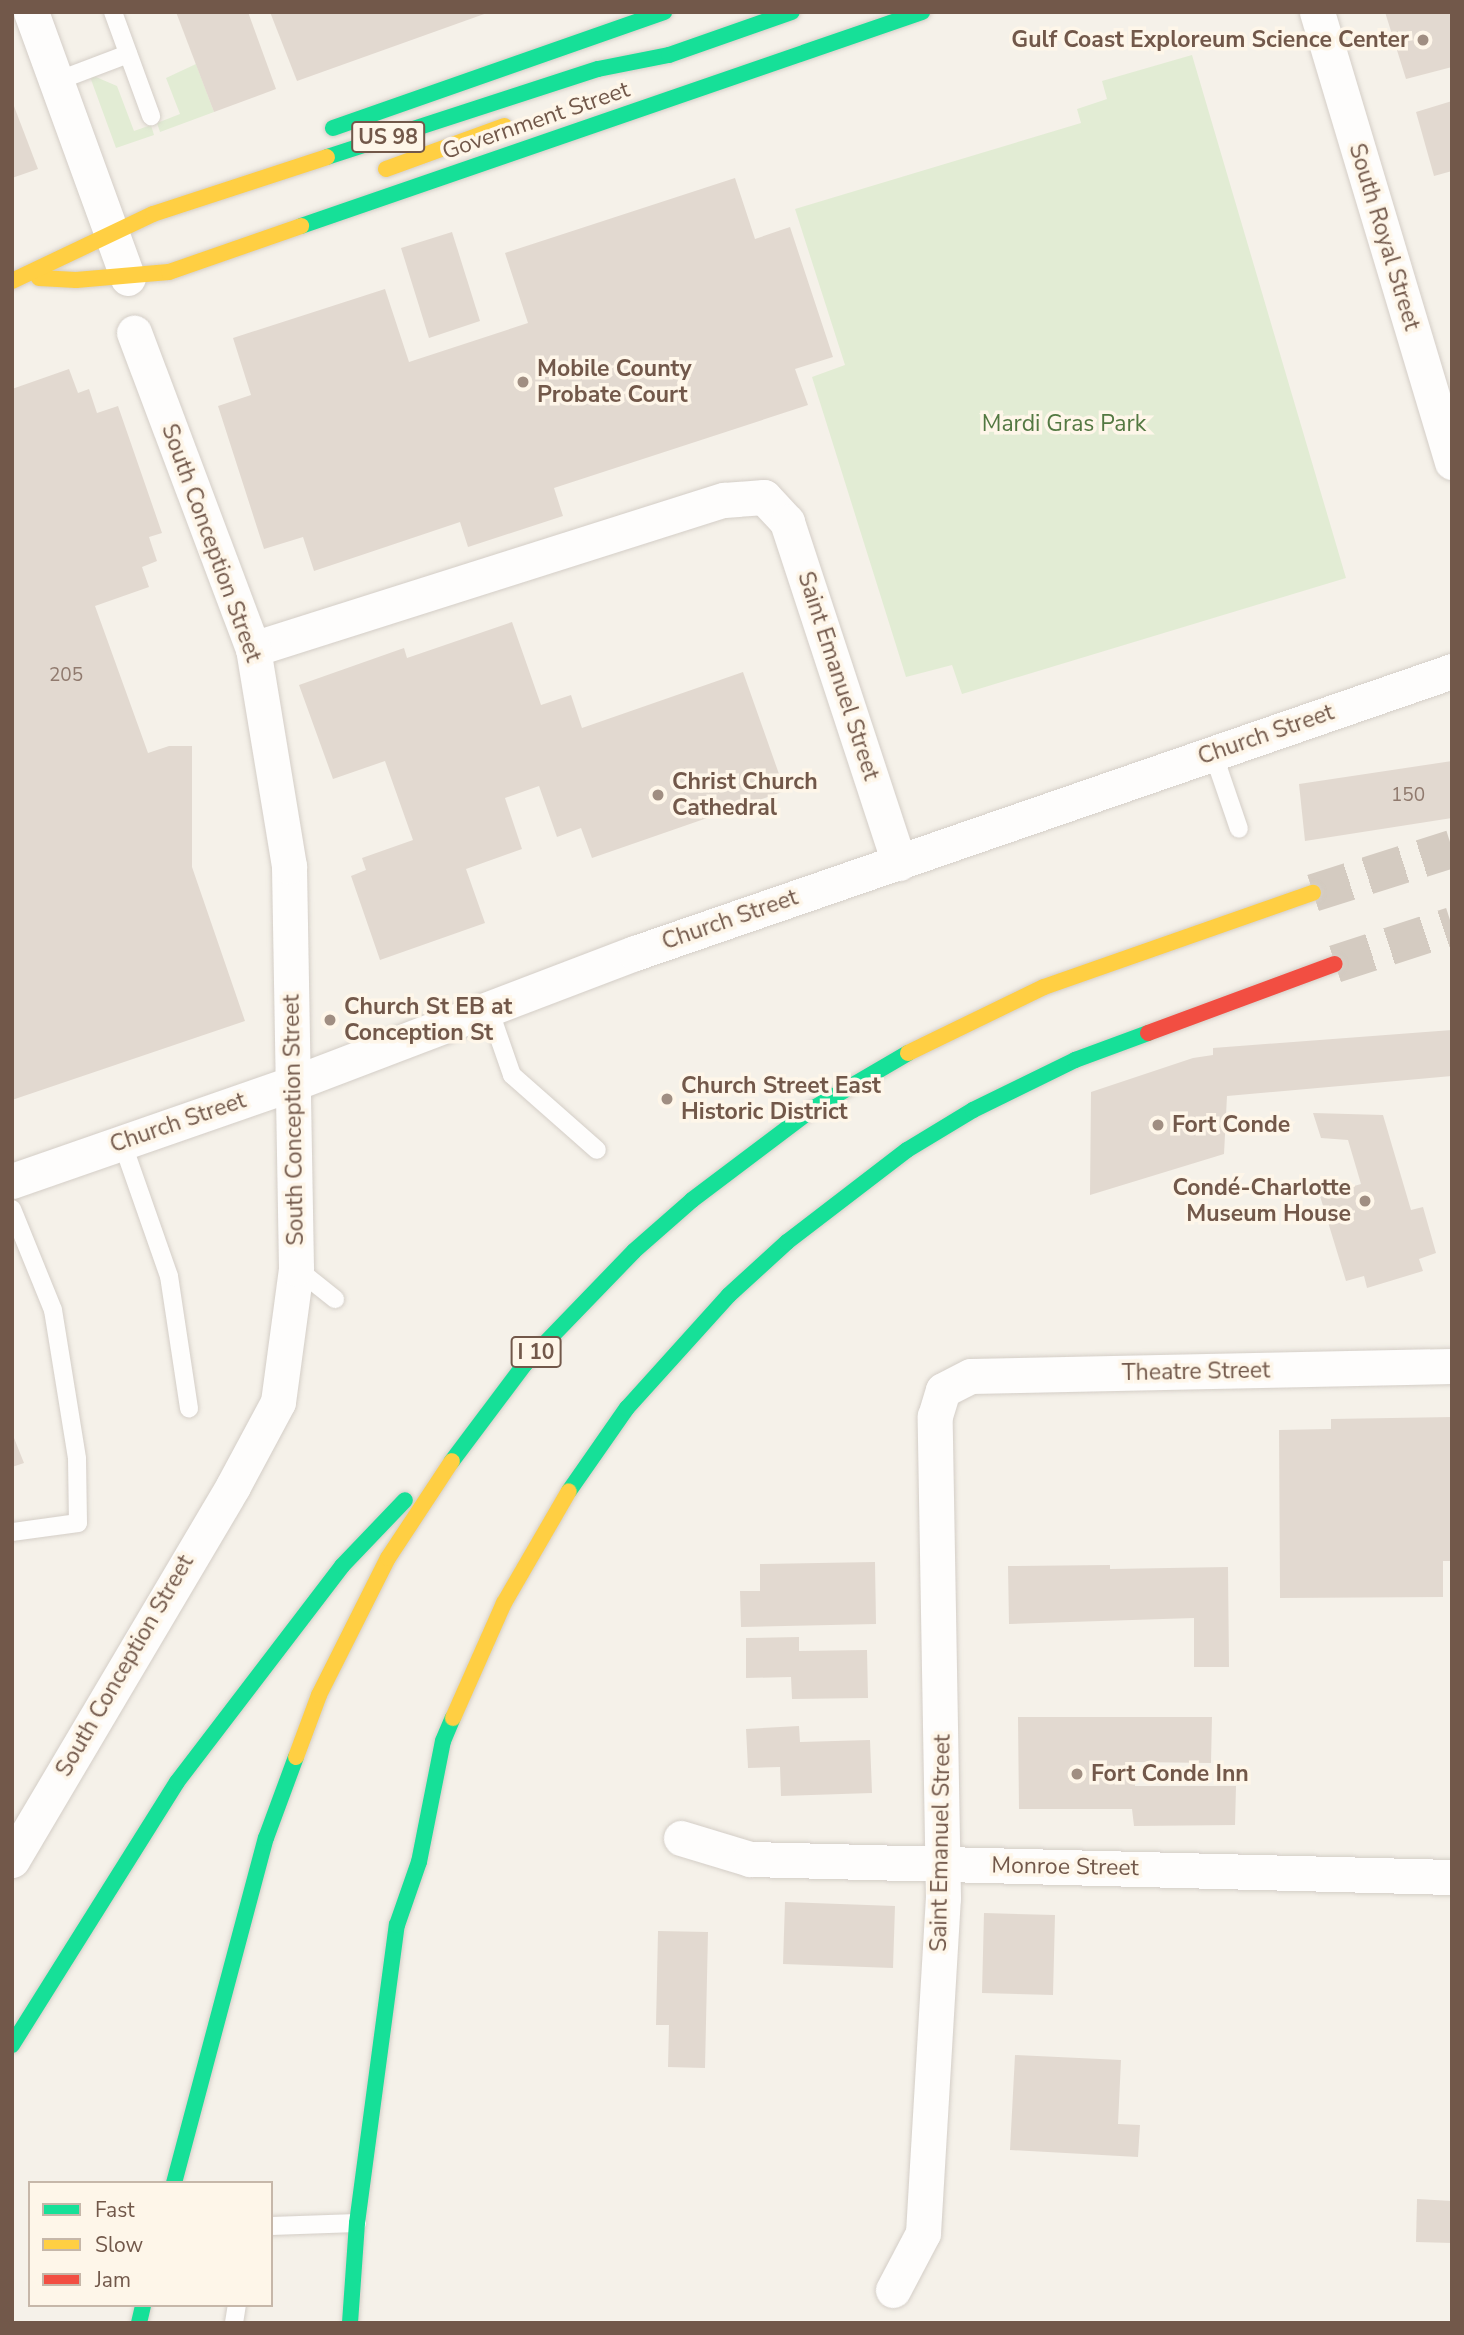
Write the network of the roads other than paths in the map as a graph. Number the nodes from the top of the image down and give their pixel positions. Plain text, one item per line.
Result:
1 (31, 12) edge
2 (113, 12) edge
3 (664, 12) edge
4 (792, 12) edge
5 (922, 12) edge
6 (1317, 12) edge
7 (624, 19) edge
8 (128, 54) junction
9 (669, 55) junction
10 (57, 81) junction
11 (613, 85) dead end
12 (151, 116) dead end
13 (524, 119) dead end
14 (315, 135) dead end
15 (369, 176) dead end
16 (122, 242) junction
17 (40, 273) junction
18 (12, 282) edge
19 (134, 333) dead end
20 (1452, 461) edge
21 (253, 649) junction
22 (1452, 671) edge
23 (1213, 753) junction
24 (1239, 829) dead end
25 (899, 863) junction
26 (1313, 893) tunnel mouth
27 (1335, 964) tunnel mouth
28 (489, 1009) junction
29 (294, 1083) junction
30 (122, 1142) junction
31 (597, 1150) dead end
32 (12, 1181) edge
33 (12, 1209) edge
34 (296, 1268) junction
35 (335, 1299) dead end
36 (1452, 1367) edge
37 (943, 1390) joint
38 (189, 1408) dead end
39 (481, 1420) junction
40 (12, 1532) edge
41 (681, 1838) dead end
42 (12, 1860) edge
43 (945, 1864) junction
44 (1452, 1877) edge
45 (12, 2045) edge
46 (175, 2181) edge
47 (357, 2223) junction
48 (273, 2226) edge
49 (892, 2290) dead end
50 (350, 2323) edge

1 - 10 street
2 - 8 lane
3 - 7 main road
4 - 9 main road, Government Street / US 98
5 - 16 main road, Government Street
6 - 20 street, South Royal Street
7 - 14 main road
8 - 10 lane
8 - 12 lane
9 - 11 main road, Government Street / US 98
9 - 16 main road, Government Street / US 98
10 - 16 street
13 - 15 main road, Government Street / US 98
16 - 17 main road, Government Street
16 - 17 main road, Government Street / US 98
17 - 18 main road, Government Street / US 98
19 - 21 street, South Conception Street
21 - 25 street, Saint Emanuel Street
21 - 29 street, South Conception Street
22 - 23 street, Church Street
23 - 24 lane
23 - 25 street, Church Street
25 - 28 street, Church Street
26 - 39 main road, I 10
27 - 47 main road
28 - 29 street, Church Street
28 - 31 lane
29 - 30 street, Church Street
29 - 34 street, South Conception Street
30 - 32 street, Church Street
30 - 38 lane
33 - 40 lane
34 - 35 lane
34 - 42 street, South Conception Street
36 - 37 street, Theatre Street
37 - 43 street, Saint Emanuel Street
39 - 45 main road
39 - 46 main road, I 10
41 - 43 street, Monroe Street
43 - 44 street, Monroe Street
43 - 49 street, Saint Emanuel Street
47 - 48 lane
47 - 50 main road

